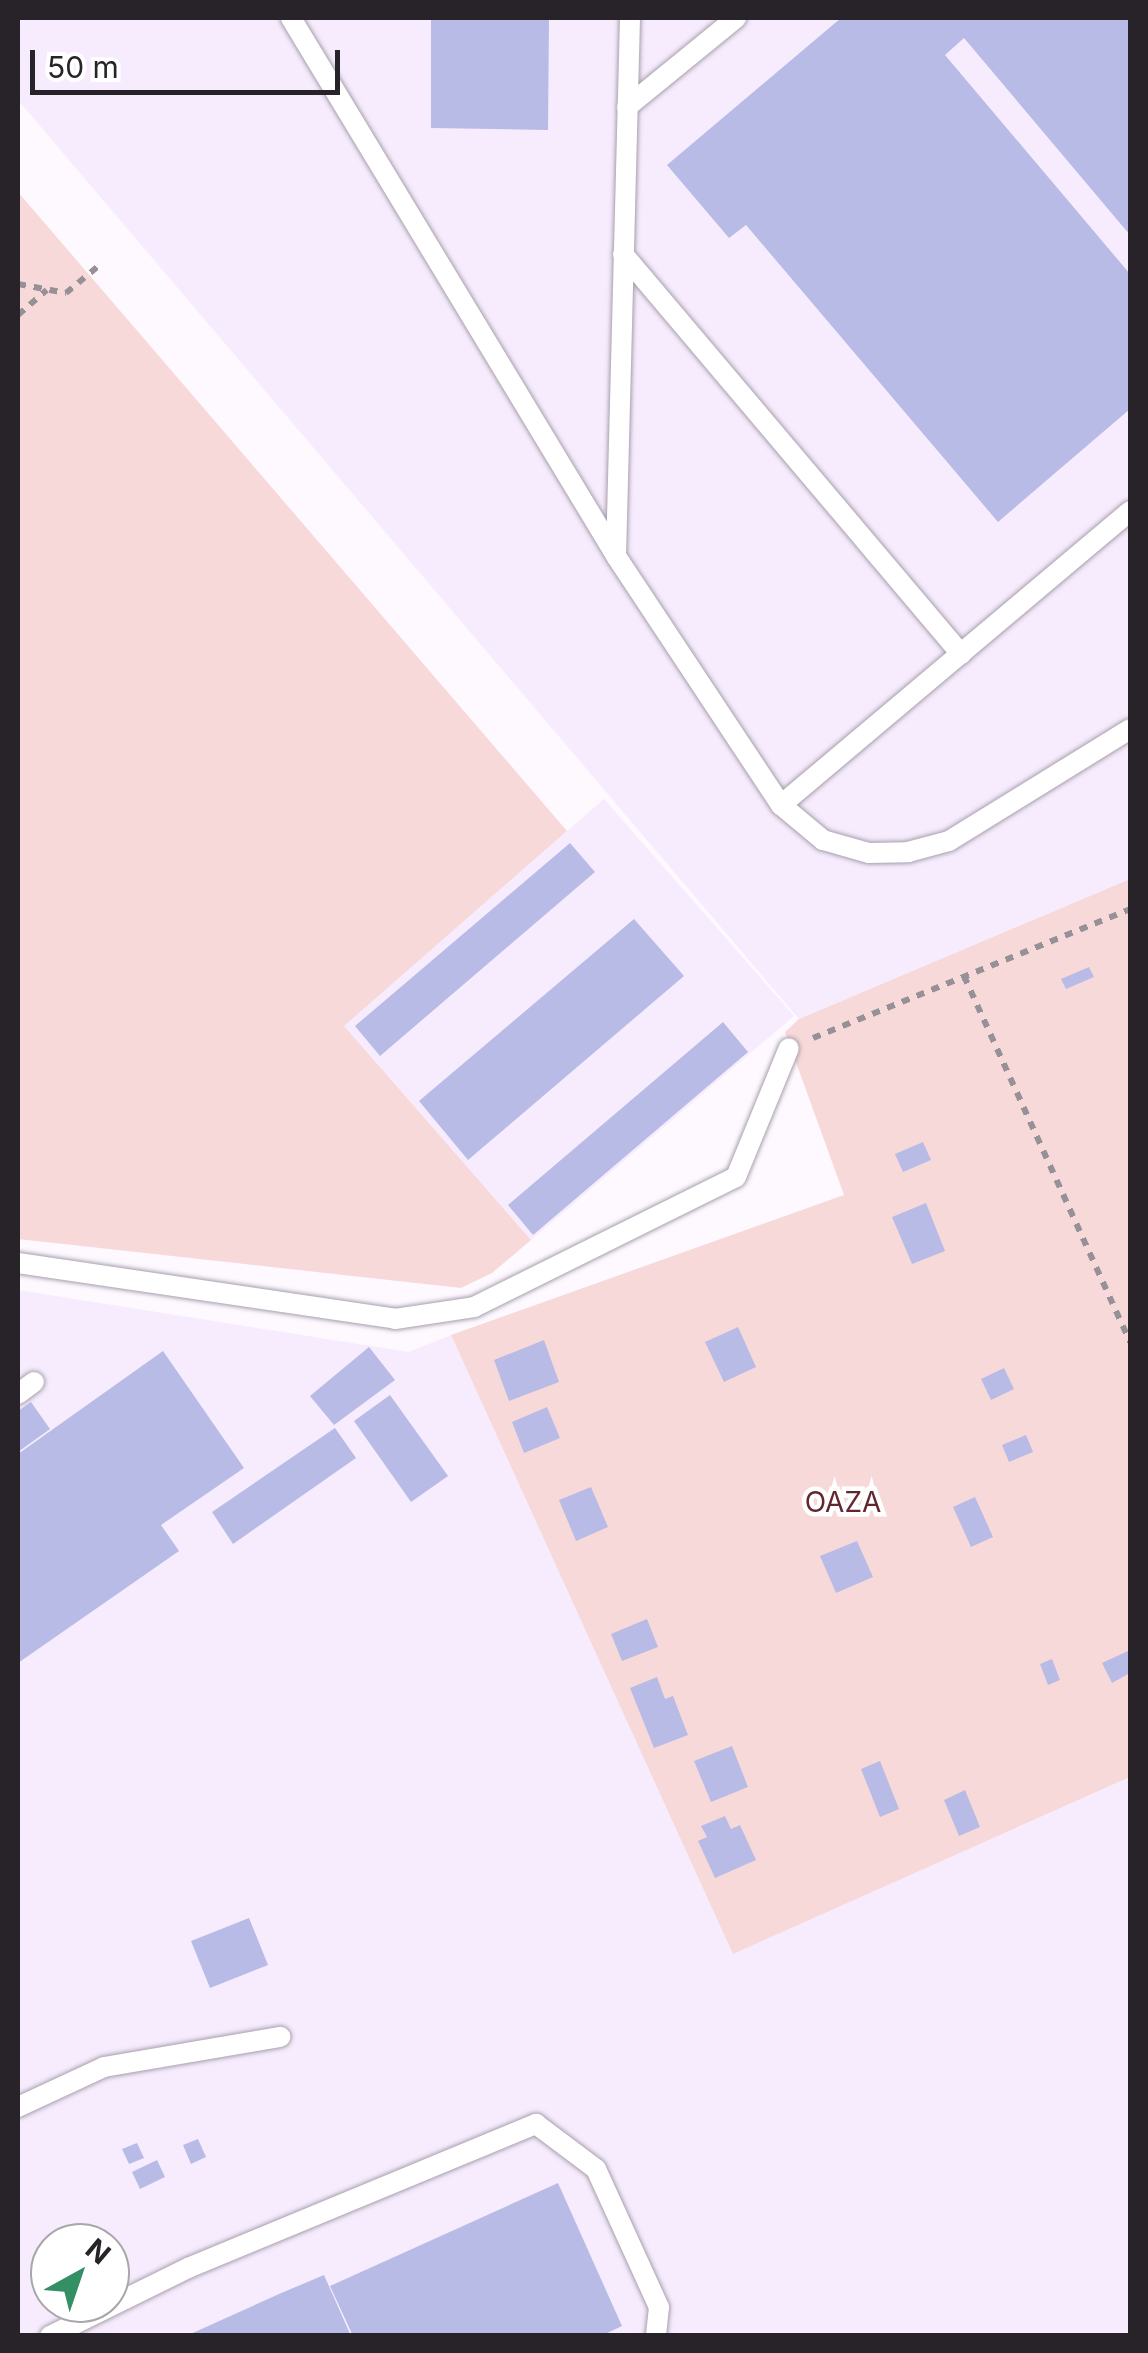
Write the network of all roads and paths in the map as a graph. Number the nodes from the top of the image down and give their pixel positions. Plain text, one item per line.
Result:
1 (291, 18) edge
2 (630, 18) edge
3 (736, 18) edge
4 (627, 107) junction
5 (624, 254) junction
6 (102, 264) dead end
7 (18, 284) edge
8 (48, 289) junction
9 (18, 314) edge
10 (1130, 511) edge
11 (616, 556) junction
12 (961, 654) junction
13 (1130, 729) edge
14 (781, 805) junction
15 (1130, 910) edge
16 (964, 976) junction
17 (789, 1048) joint
18 (18, 1263) edge
19 (1130, 1342) edge
20 (280, 2037) dead end
21 (18, 2107) edge
22 (50, 2336) edge
23 (656, 2336) edge

1 - 11 lane
2 - 4 lane
3 - 4 lane
4 - 5 lane
5 - 11 lane
5 - 12 lane
6 - 8 path
7 - 8 path
8 - 9 path
10 - 12 lane
11 - 14 lane
12 - 14 lane
13 - 14 lane
15 - 16 path
16 - 17 path
16 - 19 path
17 - 18 lane
20 - 21 lane
22 - 23 lane

